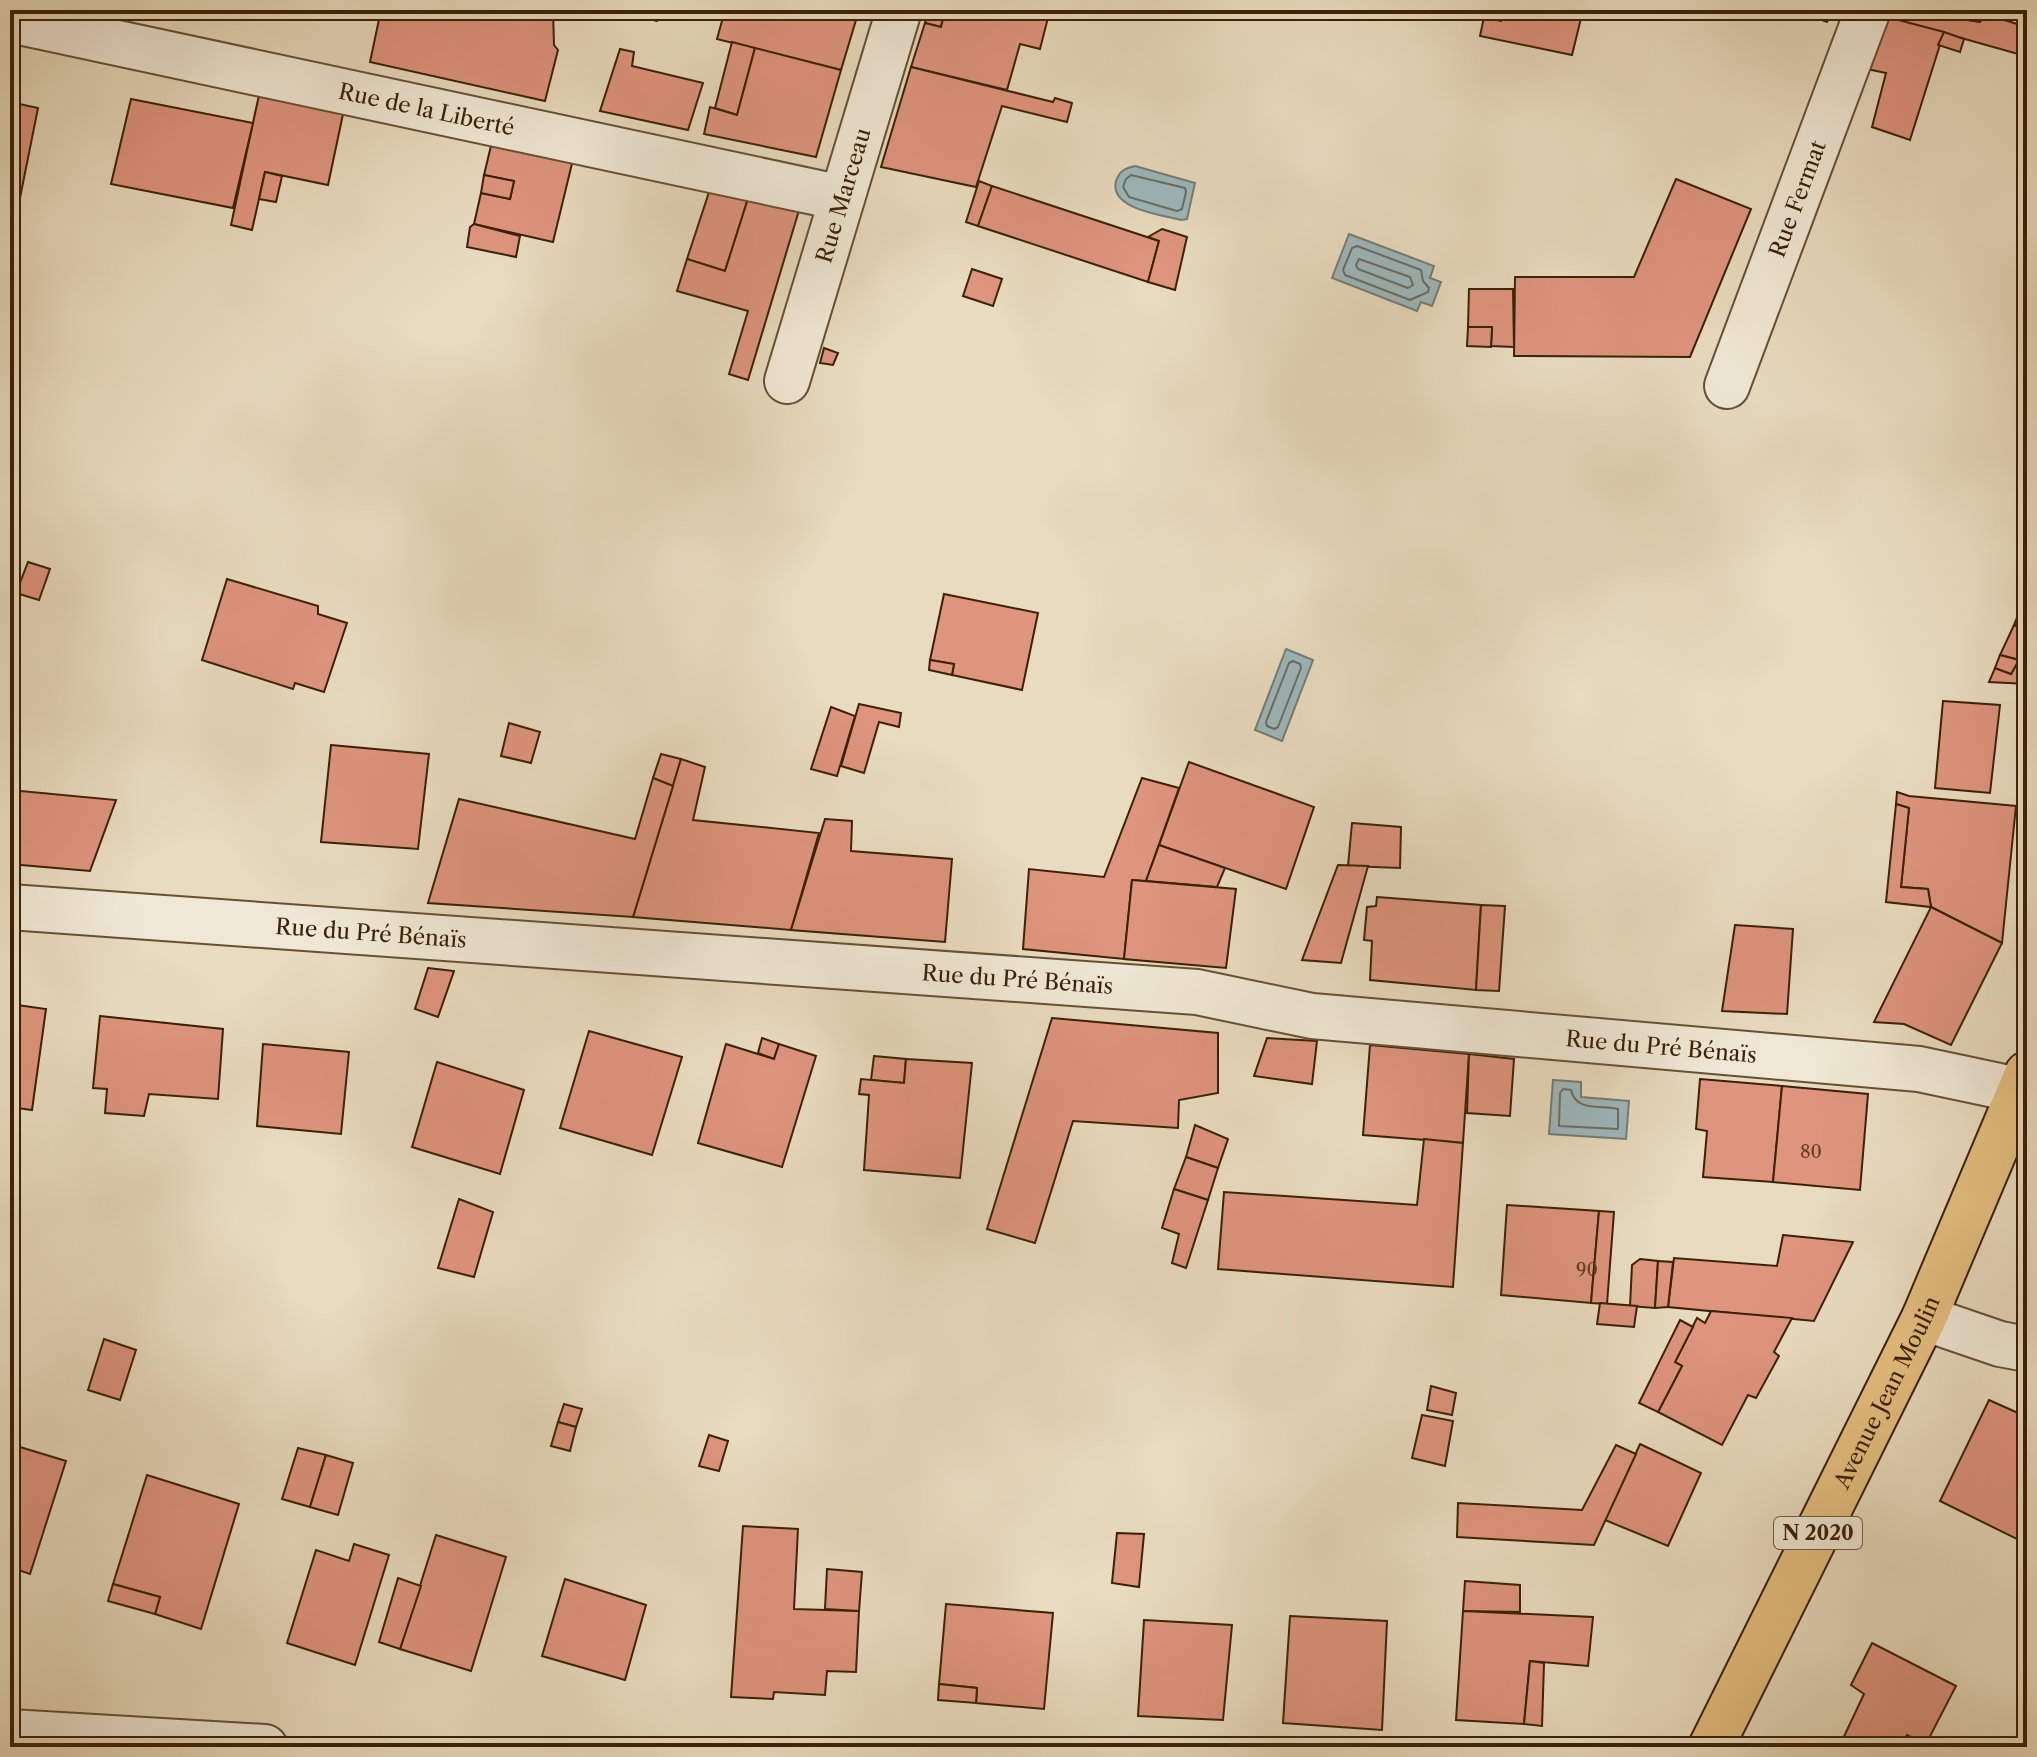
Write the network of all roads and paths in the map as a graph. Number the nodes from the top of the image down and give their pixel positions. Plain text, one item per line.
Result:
1 (899, 10) edge
2 (1868, 10) edge
3 (10, 20) edge
4 (842, 198) junction
5 (787, 381) dead end
6 (1727, 386) dead end
7 (10, 907) edge
8 (2023, 1082) edge
9 (1924, 1318) junction
10 (2027, 1349) edge
11 (10, 1732) edge
12 (98, 1742) edge
13 (265, 1747) edge
14 (1711, 1747) edge

1 - 4 street, Rue Marceau
2 - 6 street, Rue Fermat
3 - 4 street, Rue de la Liberté
4 - 5 street, Rue Marceau
7 - 8 street, Rue du Pré Bénaïs
8 - 9 main road, Avenue Jean Moulin / N 2020
9 - 10 street
9 - 14 main road, Avenue Jean Moulin / N 2020
11 - 12 street
12 - 13 street

